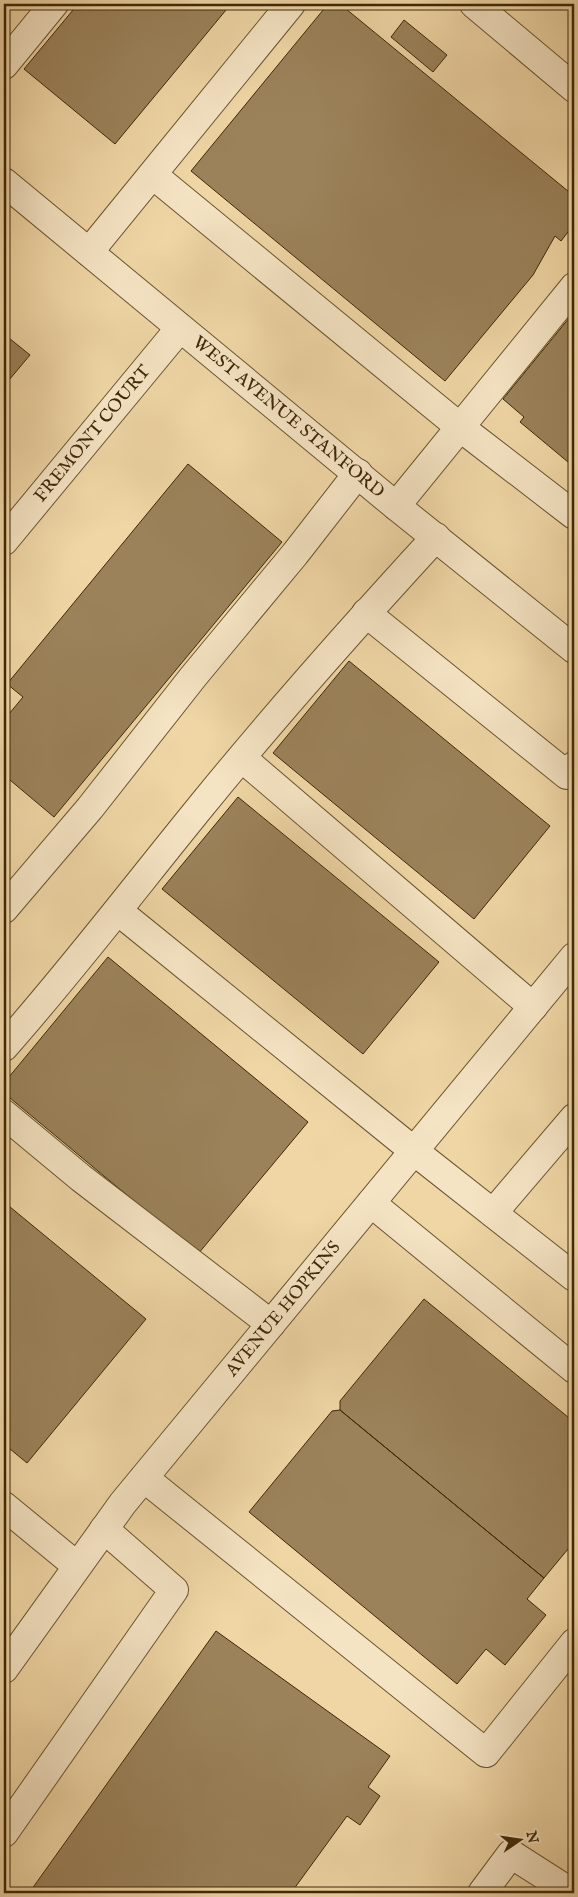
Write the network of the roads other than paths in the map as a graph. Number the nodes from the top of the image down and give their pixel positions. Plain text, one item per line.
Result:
1 (54, 4) edge
2 (291, 4) edge
3 (474, 4) edge
4 (4, 65) edge
5 (574, 88) edge
6 (153, 175) junction
7 (4, 182) edge
8 (90, 252) junction
9 (574, 286) edge
10 (180, 328) junction
11 (461, 428) junction
12 (358, 473) junction
13 (396, 506) junction
14 (574, 515) edge
15 (436, 537) junction
16 (4, 541) edge
17 (366, 613) junction
18 (574, 650) edge
19 (242, 758) junction
20 (574, 766) edge
21 (4, 909) edge
22 (118, 910) junction
23 (574, 957) edge
24 (533, 1007) junction
25 (4, 1048) edge
26 (4, 1114) edge
27 (574, 1118) edge
28 (414, 1151) junction
29 (371, 1203) junction
30 (493, 1213) junction
31 (574, 1277) edge
32 (271, 1324) junction
33 (574, 1370) edge
34 (144, 1478) junction
35 (4, 1506) edge
36 (104, 1529) junction
37 (77, 1566) junction
38 (574, 1643) edge
39 (4, 1668) edge
40 (4, 1833) edge
41 (482, 1893) edge
42 (572, 1893) edge

1 - 4 street
2 - 6 street
3 - 5 street
6 - 8 street
6 - 11 street
7 - 8 street, WEST AVENUE STANFORD
8 - 10 street, WEST AVENUE STANFORD
9 - 11 street
10 - 12 street, WEST AVENUE STANFORD
10 - 16 street, FREMONT COURT
11 - 13 street
11 - 14 street
12 - 13 street, WEST AVENUE STANFORD
12 - 21 street
13 - 15 street, WEST AVENUE STANFORD
15 - 17 street
15 - 18 street, WEST AVENUE STANFORD
17 - 19 street
17 - 20 street
19 - 22 street
19 - 24 street
22 - 25 street
22 - 28 street
23 - 24 street, AVENUE HOPKINS
24 - 28 street, AVENUE HOPKINS
26 - 32 street
27 - 30 street
28 - 29 street, AVENUE HOPKINS
28 - 30 street
29 - 32 street, AVENUE HOPKINS
29 - 33 street
30 - 31 street
32 - 34 street, AVENUE HOPKINS
34 - 36 street, AVENUE HOPKINS
34 - 38 street
35 - 37 street
36 - 37 street, AVENUE HOPKINS
36 - 40 street
37 - 39 street, AVENUE HOPKINS
41 - 42 street

